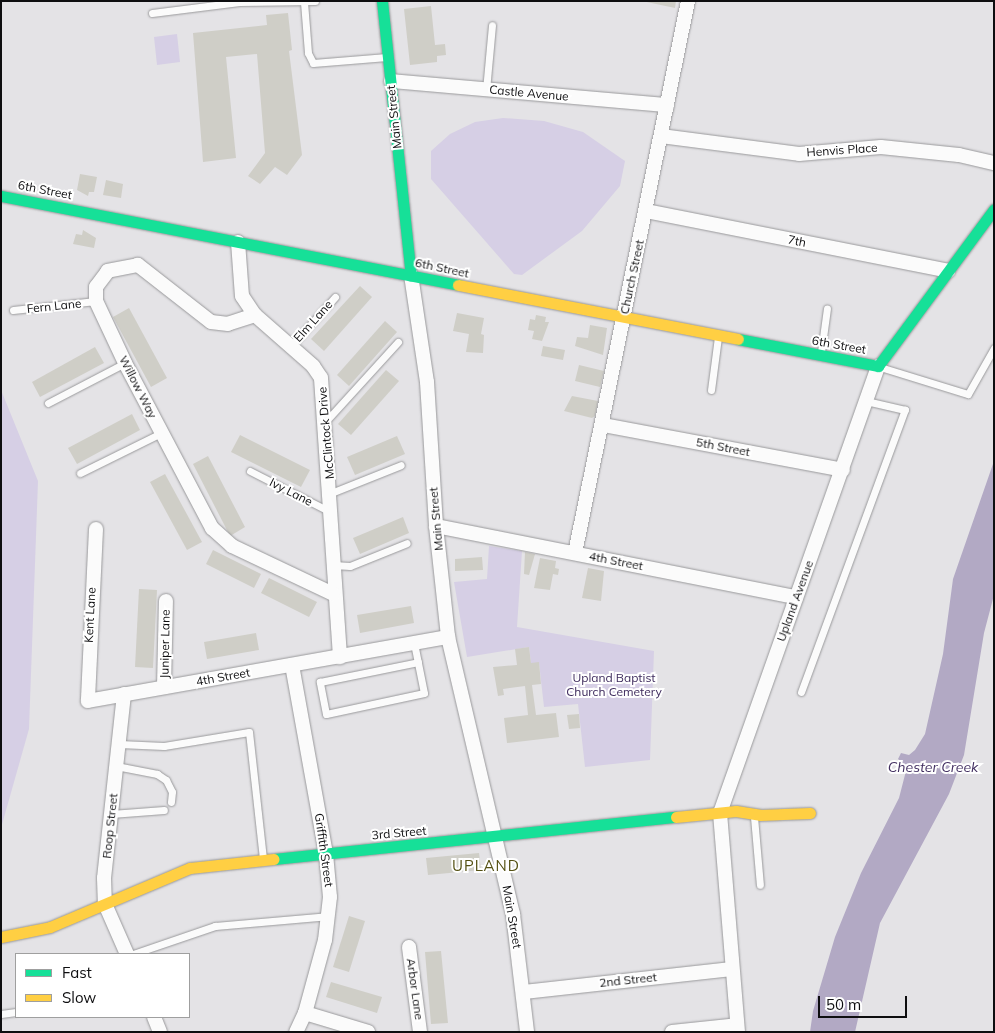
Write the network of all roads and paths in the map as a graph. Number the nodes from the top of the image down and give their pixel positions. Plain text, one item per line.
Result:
1 (315, 1) edge
2 (382, 1) edge
3 (688, 1) edge
4 (304, 2) edge
5 (152, 13) dead end
6 (492, 25) dead end
7 (388, 57) junction
8 (390, 81) junction
9 (486, 90) junction
10 (667, 105) junction
11 (661, 136) junction
12 (994, 163) edge
13 (1, 196) edge
14 (994, 209) edge
15 (646, 211) junction
16 (238, 242) junction
17 (948, 271) junction
18 (411, 275) junction
19 (335, 297) dead end
20 (96, 301) junction
21 (827, 308) dead end
22 (13, 310) dead end
23 (255, 315) junction
24 (622, 319) junction
25 (718, 336) junction
26 (398, 342) dead end
27 (291, 346) junction
28 (994, 348) edge
29 (820, 355) junction
30 (125, 363) junction
31 (878, 366) junction
32 (711, 390) dead end
33 (866, 401) junction
34 (48, 403) dead end
35 (326, 421) junction
36 (603, 425) junction
37 (161, 433) junction
38 (401, 465) dead end
39 (843, 470) junction
40 (250, 471) dead end
41 (80, 473) dead end
42 (331, 493) junction
43 (332, 512) junction
44 (436, 526) junction
45 (96, 529) dead end
46 (407, 543) dead end
47 (575, 553) junction
48 (333, 564) junction
49 (333, 594) junction
50 (796, 596) junction
51 (166, 601) dead end
52 (448, 636) junction
53 (414, 643) junction
54 (340, 656) junction
55 (418, 662) junction
56 (292, 665) junction
57 (164, 687) junction
58 (801, 692) dead end
59 (124, 694) junction
60 (88, 701) joint
61 (119, 744) junction
62 (116, 766) junction
63 (171, 802) dead end
64 (164, 810) dead end
65 (720, 813) junction
66 (810, 813) dead end
67 (111, 814) junction
68 (754, 814) junction
69 (496, 838) junction
70 (326, 854) junction
71 (263, 861) junction
72 (760, 885) dead end
73 (105, 904) junction
74 (330, 916) junction
75 (1, 937) edge
76 (409, 947) dead end
77 (127, 953) edge
78 (135, 953) edge
79 (732, 969) junction
80 (524, 992) junction
81 (15, 1012) edge
82 (305, 1013) junction
83 (1, 1014) edge
84 (154, 1018) edge
85 (738, 1028) edge
86 (160, 1032) edge
87 (296, 1032) edge
88 (368, 1032) edge
89 (420, 1032) edge
90 (527, 1032) edge
91 (672, 1032) edge

1 - 4 lane
2 - 7 street, Main Street
3 - 10 street, Church Street
4 - 5 lane
4 - 7 lane
6 - 9 lane
7 - 8 street, Main Street
8 - 9 street, Castle Avenue
8 - 18 street, Main Street
9 - 10 street, Castle Avenue
10 - 11 street, Church Street
11 - 12 street, Henvis Place
11 - 15 street, Church Street
13 - 16 street, 6th Street
14 - 17 street, Upland Avenue
15 - 17 street, 7th
15 - 24 street, Church Street
16 - 18 street, 6th Street
16 - 23 street, McClintock Drive
17 - 31 street, Upland Avenue
18 - 24 street, 6th Street
18 - 44 street, Main Street
19 - 27 lane, Elm Lane
20 - 22 lane, Fern Lane
20 - 23 street
20 - 30 street, Willow Way
21 - 29 lane
23 - 27 street, McClintock Drive
24 - 25 street, 6th Street
24 - 36 street, Church Street
25 - 29 street, 6th Street
25 - 32 lane
26 - 35 lane
27 - 35 street, McClintock Drive
28 - 31 lane
29 - 31 street, 6th Street
30 - 34 lane
30 - 37 street, Willow Way
31 - 33 street, Upland Avenue
33 - 39 street, Upland Avenue
33 - 58 lane
35 - 42 street, McClintock Drive
36 - 39 street, 5th Street
36 - 47 street, Church Street
37 - 41 lane
37 - 49 street, Willow Way
38 - 42 lane
39 - 50 street, Upland Avenue
40 - 43 lane, Ivy Lane
42 - 43 street, McClintock Drive
43 - 48 street, McClintock Drive
44 - 47 street, 4th Street
44 - 52 street, Main Street
45 - 60 street, Kent Lane
46 - 48 lane
47 - 50 street, 4th Street
48 - 49 street, McClintock Drive
49 - 54 street, McClintock Drive
50 - 65 street, Upland Avenue
51 - 57 street, Juniper Lane
52 - 53 street, 4th Street
52 - 69 street, Main Street
53 - 54 street, 4th Street
53 - 55 lane
54 - 56 street, 4th Street
55 - 55 lane
56 - 57 street, 4th Street
56 - 70 street, Griffith Street
57 - 59 street, 4th Street
59 - 60 street, 4th Street
59 - 61 street, Roop Street
61 - 62 street, Roop Street
61 - 71 lane
62 - 63 lane
62 - 67 street, Roop Street
64 - 67 lane
65 - 68 street, 3rd Street
65 - 69 street, 3rd Street
65 - 79 street, Upland Avenue
66 - 68 street, 3rd Street
67 - 73 street, Roop Street
68 - 72 lane
69 - 70 street, 3rd Street
69 - 80 street, Main Street
70 - 71 street, 3rd Street
70 - 74 street, Griffith Street
71 - 73 street, 3rd Street
73 - 75 street, 3rd Street
73 - 77 street, Roop Street
74 - 78 lane
74 - 82 street, Griffith Street
76 - 89 street, Arbor Lane
79 - 80 street, 2nd Street
79 - 85 street, Upland Avenue
80 - 90 street, Main Street
81 - 83 lane
82 - 87 street, Griffith Street
82 - 88 street
84 - 86 street
85 - 91 street

